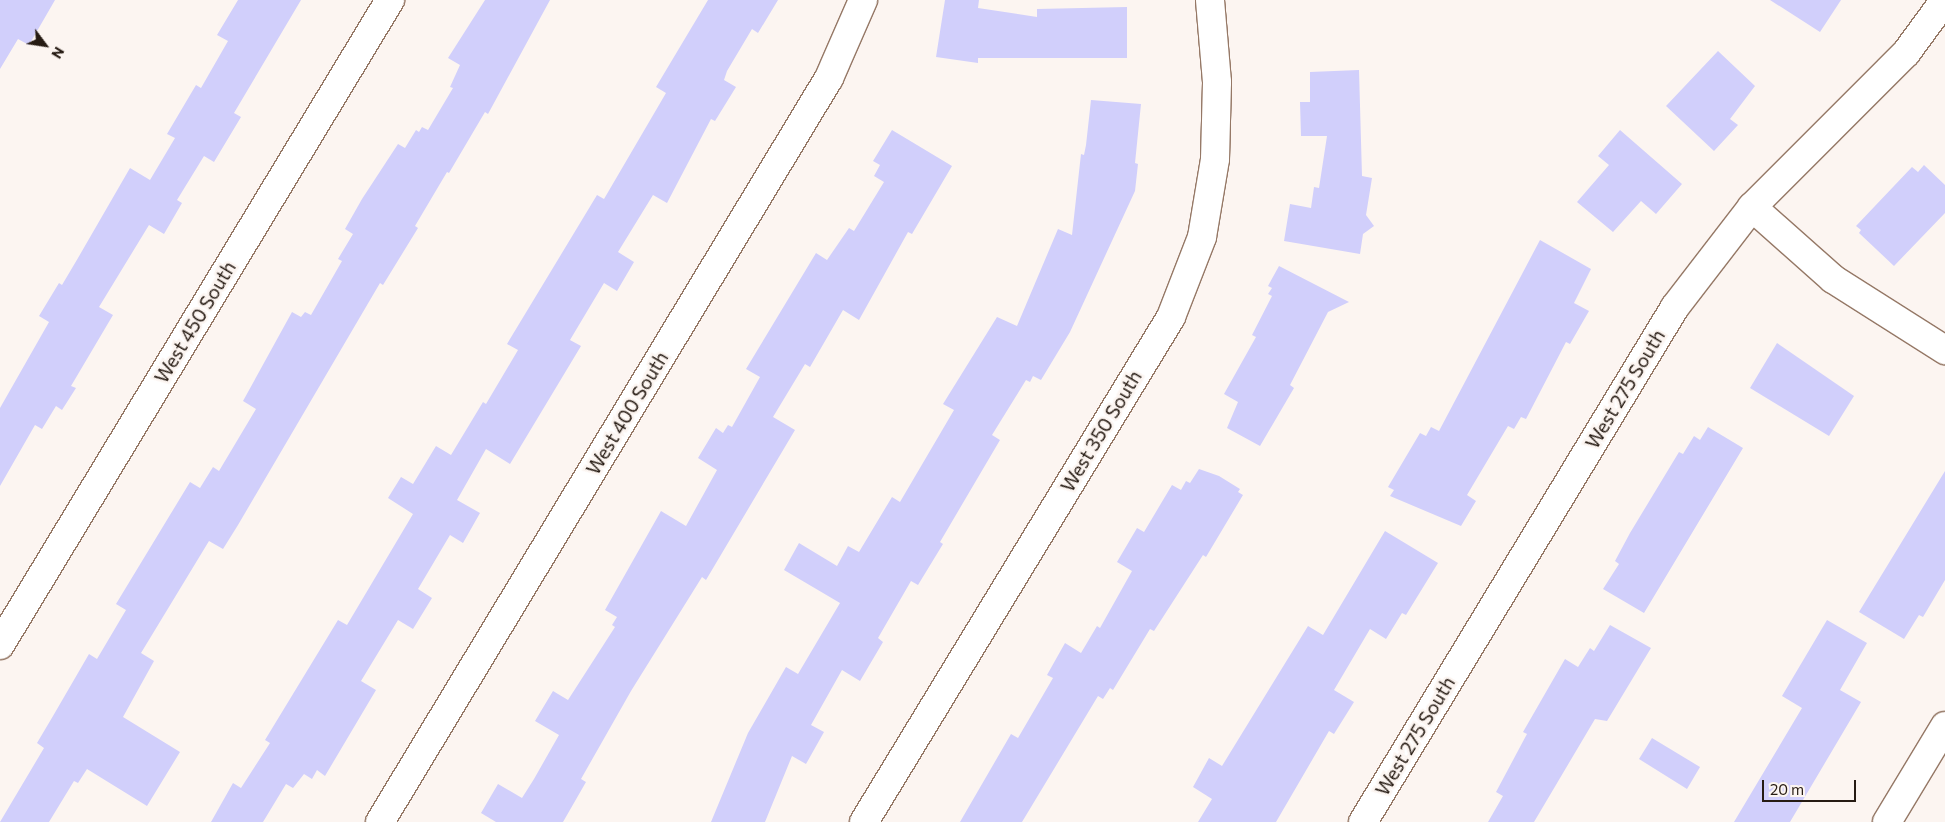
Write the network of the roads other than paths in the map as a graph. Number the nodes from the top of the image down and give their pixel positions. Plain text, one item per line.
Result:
1 (390, 0) edge
2 (863, 0) edge
3 (1210, 0) edge
4 (1945, 0) edge
5 (1752, 207) junction
6 (1945, 350) edge
7 (0, 645) edge
8 (1945, 726) edge
9 (380, 822) edge
10 (864, 822) edge
11 (1363, 822) edge
12 (1887, 822) edge

1 - 7 street, West 450 South
2 - 9 street, West 400 South
3 - 10 street, West 350 South
4 - 5 street, West 275 South
5 - 6 street
5 - 11 street, West 275 South
8 - 12 street

